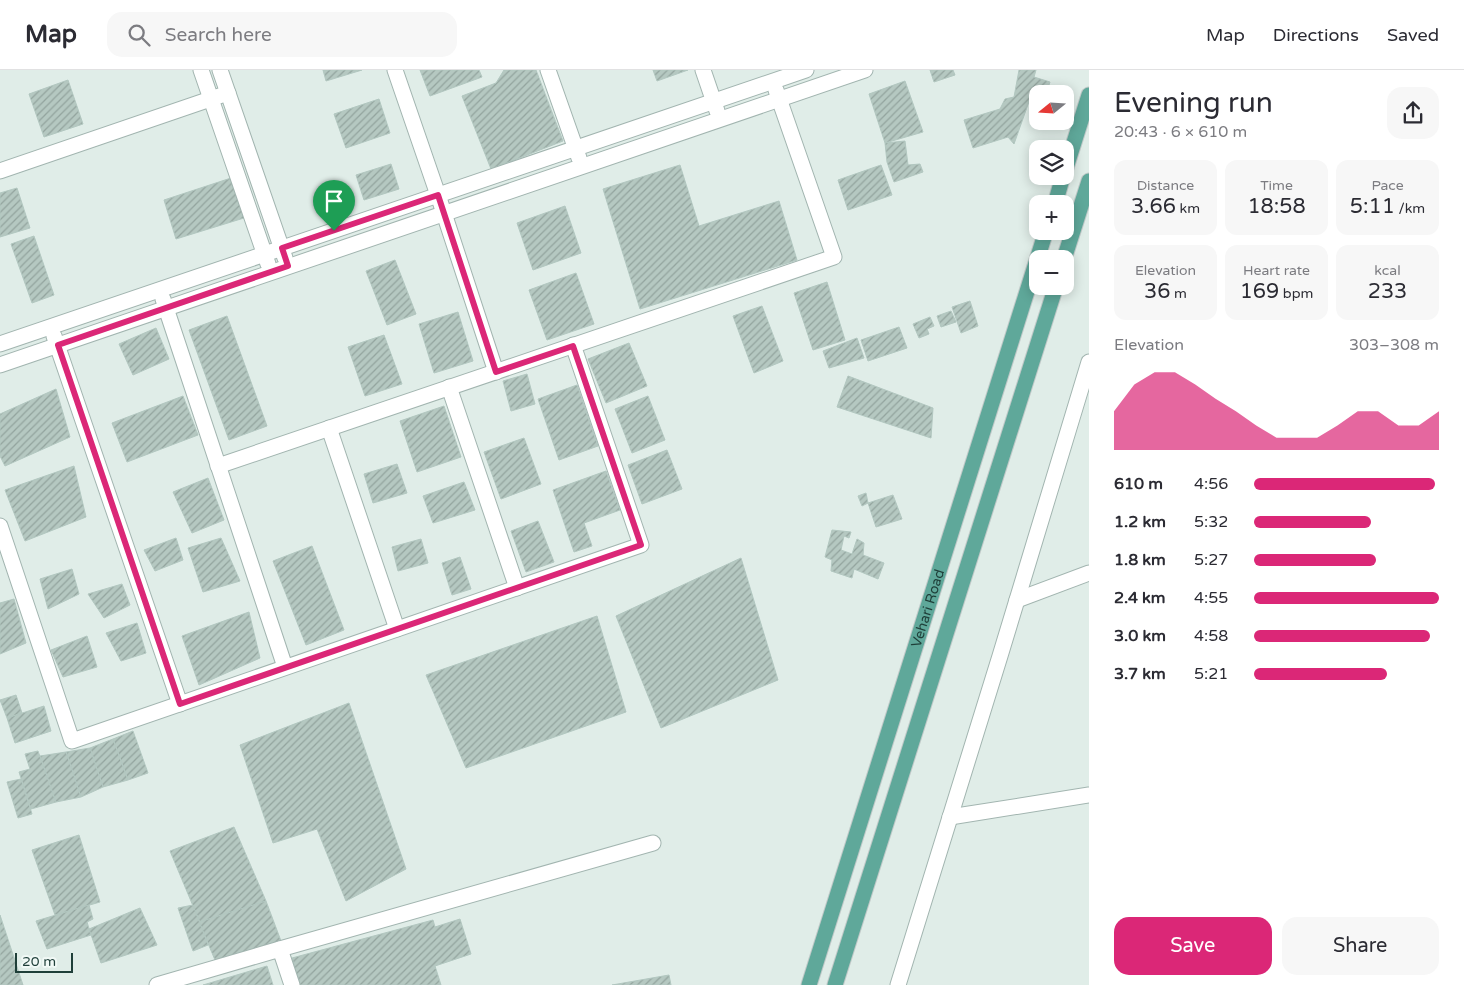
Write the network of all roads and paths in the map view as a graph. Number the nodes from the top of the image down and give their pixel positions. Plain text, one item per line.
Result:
1 (201, 70) edge
2 (220, 70) edge
3 (395, 70) edge
4 (548, 70) edge
5 (702, 70) edge
6 (806, 70) edge
7 (865, 70) edge
8 (773, 81) junction
9 (228, 93) junction
10 (1089, 94) edge
11 (211, 98) junction
12 (780, 99) junction
13 (714, 102) junction
14 (720, 120) junction
15 (1074, 142) edge
16 (575, 148) junction
17 (582, 166) junction
18 (0, 171) edge
19 (1089, 181) edge
20 (438, 195) junction
21 (444, 213) junction
22 (1043, 240) edge
23 (282, 248) junction
24 (1067, 250) edge
25 (265, 254) junction
26 (288, 266) junction
27 (271, 272) junction
28 (159, 290) junction
29 (1053, 295) edge
30 (166, 308) junction
31 (51, 327) junction
32 (0, 344) edge
33 (58, 345) junction
34 (573, 346) junction
35 (1089, 362) edge
36 (0, 365) edge
37 (496, 372) junction
38 (449, 387) junction
39 (329, 428) junction
40 (218, 466) junction
41 (0, 526) edge
42 (1089, 573) edge
43 (517, 588) junction
44 (1017, 600) junction
45 (397, 629) junction
46 (285, 668) junction
47 (180, 704) junction
48 (1089, 796) edge
49 (950, 817) junction
50 (654, 843) dead end
51 (280, 949) junction
52 (157, 985) edge
53 (292, 985) edge
54 (809, 985) edge
55 (835, 985) edge
56 (898, 985) edge

1 - 11 street
2 - 9 street
3 - 20 street
4 - 16 street
5 - 13 street
6 - 8 street
7 - 12 street
8 - 12 street
8 - 13 street
9 - 11 street
9 - 23 street
10 - 15 main road
11 - 18 street
11 - 25 street
12 - 14 street
12 - 34 street
13 - 14 street
13 - 16 street
14 - 17 street
16 - 17 street
16 - 20 street
17 - 21 street
19 - 24 main road
20 - 21 street
20 - 23 street
21 - 26 street
21 - 37 street
22 - 54 main road, Vehari Road
23 - 25 street
23 - 26 street
25 - 27 street
25 - 28 street
26 - 27 street
27 - 30 street
28 - 30 street
28 - 31 street
29 - 55 main road, Vehari Road
30 - 33 street
30 - 40 street
31 - 32 street
31 - 33 street
33 - 36 street
33 - 47 street
34 - 37 street
34 - 43 street
35 - 44 street
37 - 38 street
38 - 39 street
38 - 43 street
39 - 40 street
39 - 45 street
40 - 46 street
41 - 47 street
42 - 44 street
43 - 45 street
44 - 49 street
45 - 46 street
46 - 47 street
48 - 49 street
49 - 56 street
50 - 51 street
51 - 52 street
51 - 53 street

